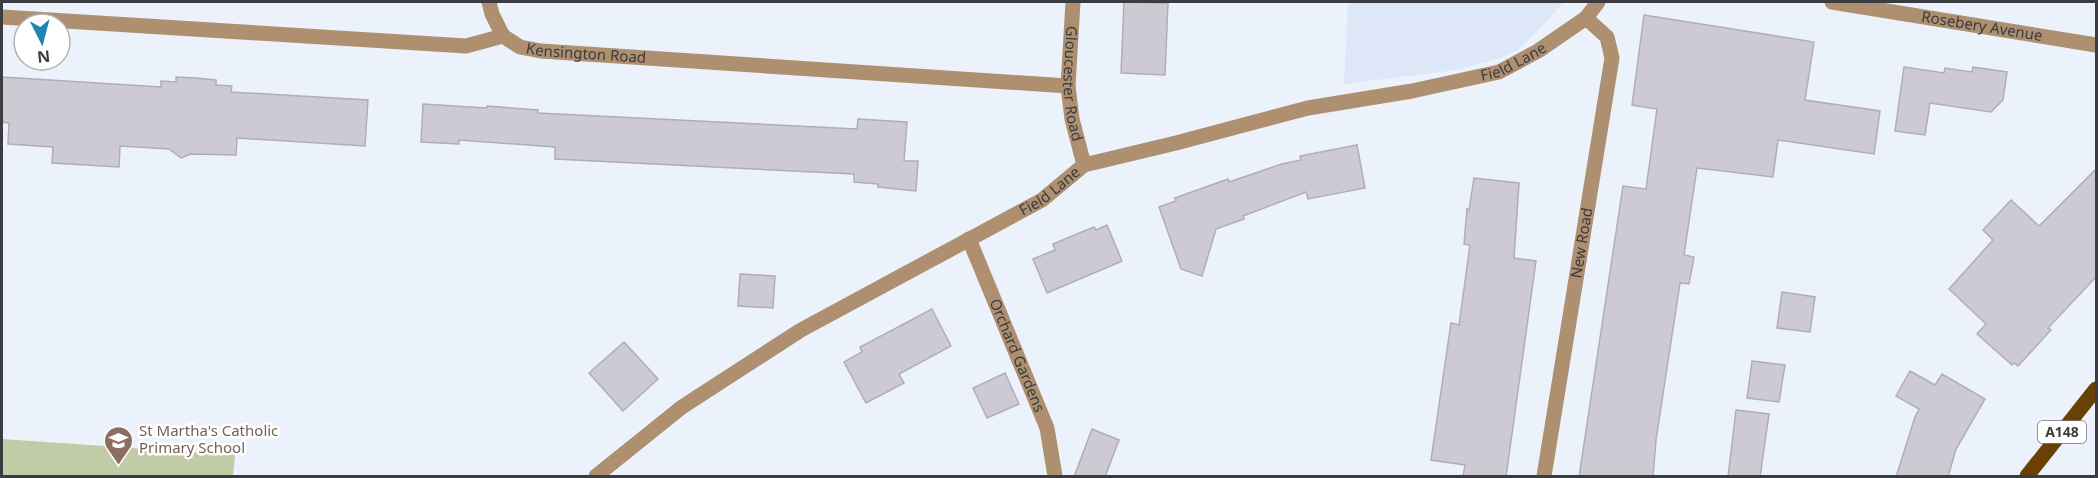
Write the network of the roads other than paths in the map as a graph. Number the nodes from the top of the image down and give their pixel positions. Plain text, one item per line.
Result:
1 (489, 2) edge
2 (1073, 2) edge
3 (1598, 2) edge
4 (1832, 2) edge
5 (2, 18) edge
6 (1586, 18) junction
7 (503, 36) junction
8 (2097, 45) edge
9 (1068, 86) junction
10 (1084, 165) junction
11 (969, 239) junction
12 (2097, 389) edge
13 (596, 477) edge
14 (1055, 477) edge
15 (1544, 477) edge
16 (2028, 477) edge

1 - 7 street
2 - 9 street, Gloucester Road
3 - 6 street
4 - 8 street, Rosebery Avenue
5 - 7 street
6 - 10 street, Field Lane
6 - 15 street, New Road
7 - 9 street, Kensington Road
9 - 10 street, Gloucester Road
10 - 11 street, Field Lane
11 - 13 street, Field Lane
11 - 14 street, Orchard Gardens
12 - 16 main road, A148

